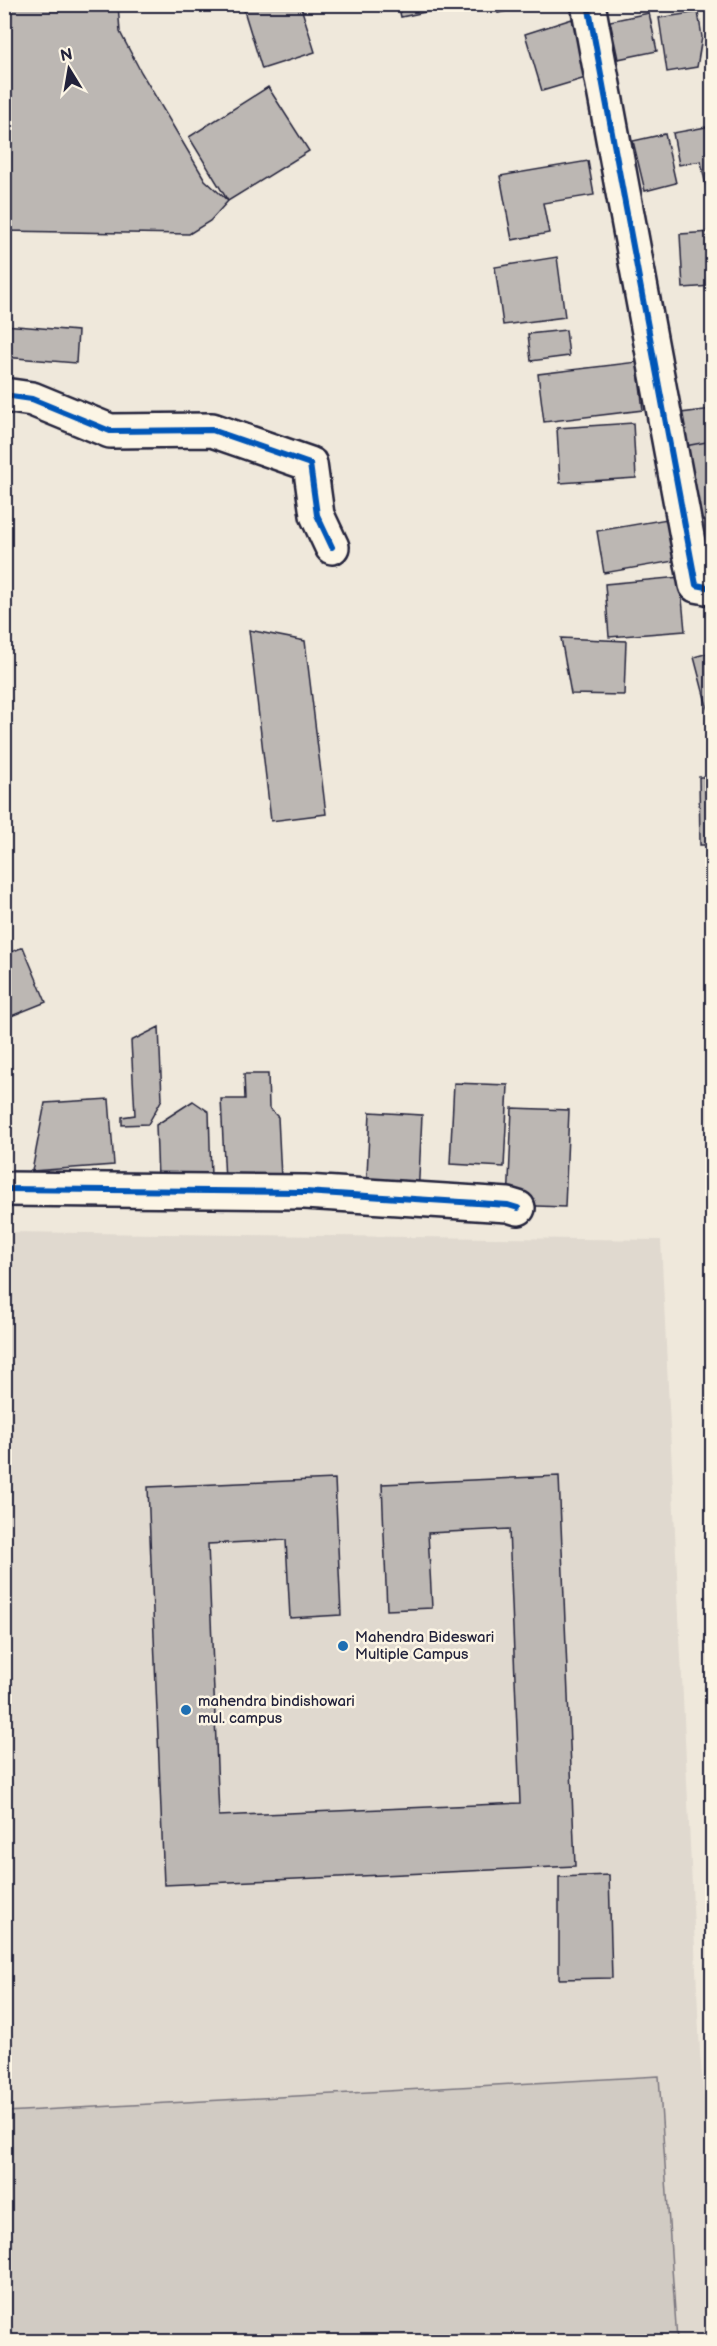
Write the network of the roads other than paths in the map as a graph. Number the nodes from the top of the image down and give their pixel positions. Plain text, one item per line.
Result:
1 (588, 4) edge
2 (4, 395) edge
3 (332, 547) dead end
4 (712, 588) edge
5 (4, 1189) edge
6 (518, 1208) dead end

1 - 4 street
2 - 3 street
5 - 6 street

